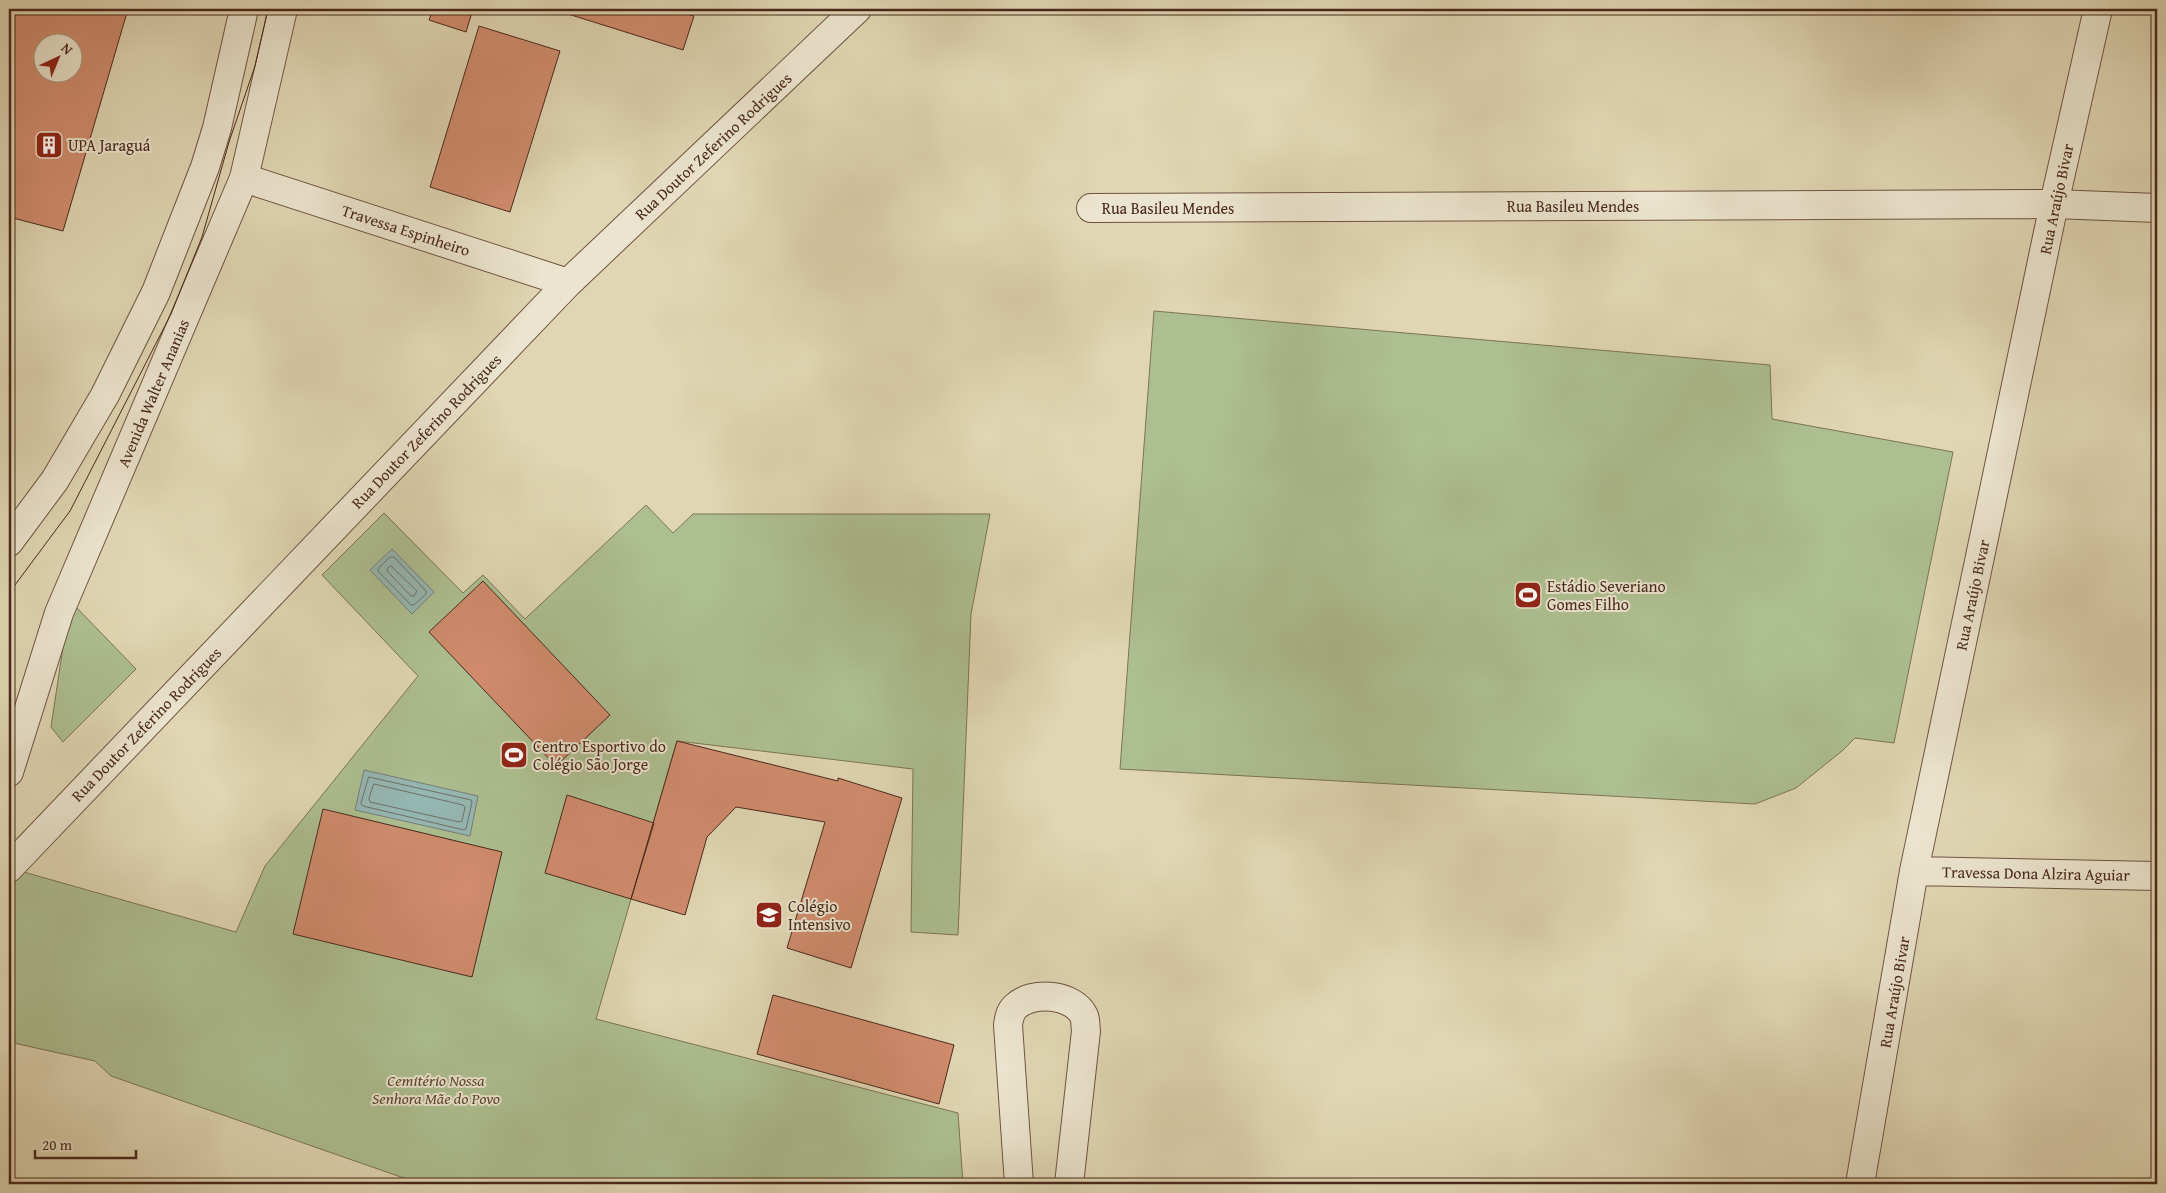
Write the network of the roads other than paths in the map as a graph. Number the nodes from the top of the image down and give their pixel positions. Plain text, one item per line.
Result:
1 (244, 9) edge
2 (283, 9) edge
3 (857, 9) edge
4 (2098, 9) edge
5 (244, 178) junction
6 (2054, 204) junction
7 (1091, 208) dead end
8 (2157, 208) edge
9 (568, 282) junction
10 (9, 542) edge
11 (9, 772) edge
12 (9, 868) edge
13 (1914, 871) junction
14 (2157, 876) edge
15 (1019, 1184) edge
16 (1069, 1184) edge
17 (1860, 1184) edge

1 - 10 street
2 - 5 street, Avenida Walter Ananias
3 - 9 street, Rua Doutor Zeferino Rodrigues
4 - 6 street, Rua Araújo Bivar
5 - 9 street, Travessa Espinheiro
5 - 11 street, Avenida Walter Ananias
6 - 7 street, Rua Basileu Mendes
6 - 8 street, Rua Basileu Mendes
6 - 13 street, Rua Araújo Bivar
9 - 12 street, Rua Doutor Zeferino Rodrigues
13 - 14 street, Travessa Dona Alzira Aguiar
13 - 17 street, Rua Araújo Bivar
15 - 16 street

